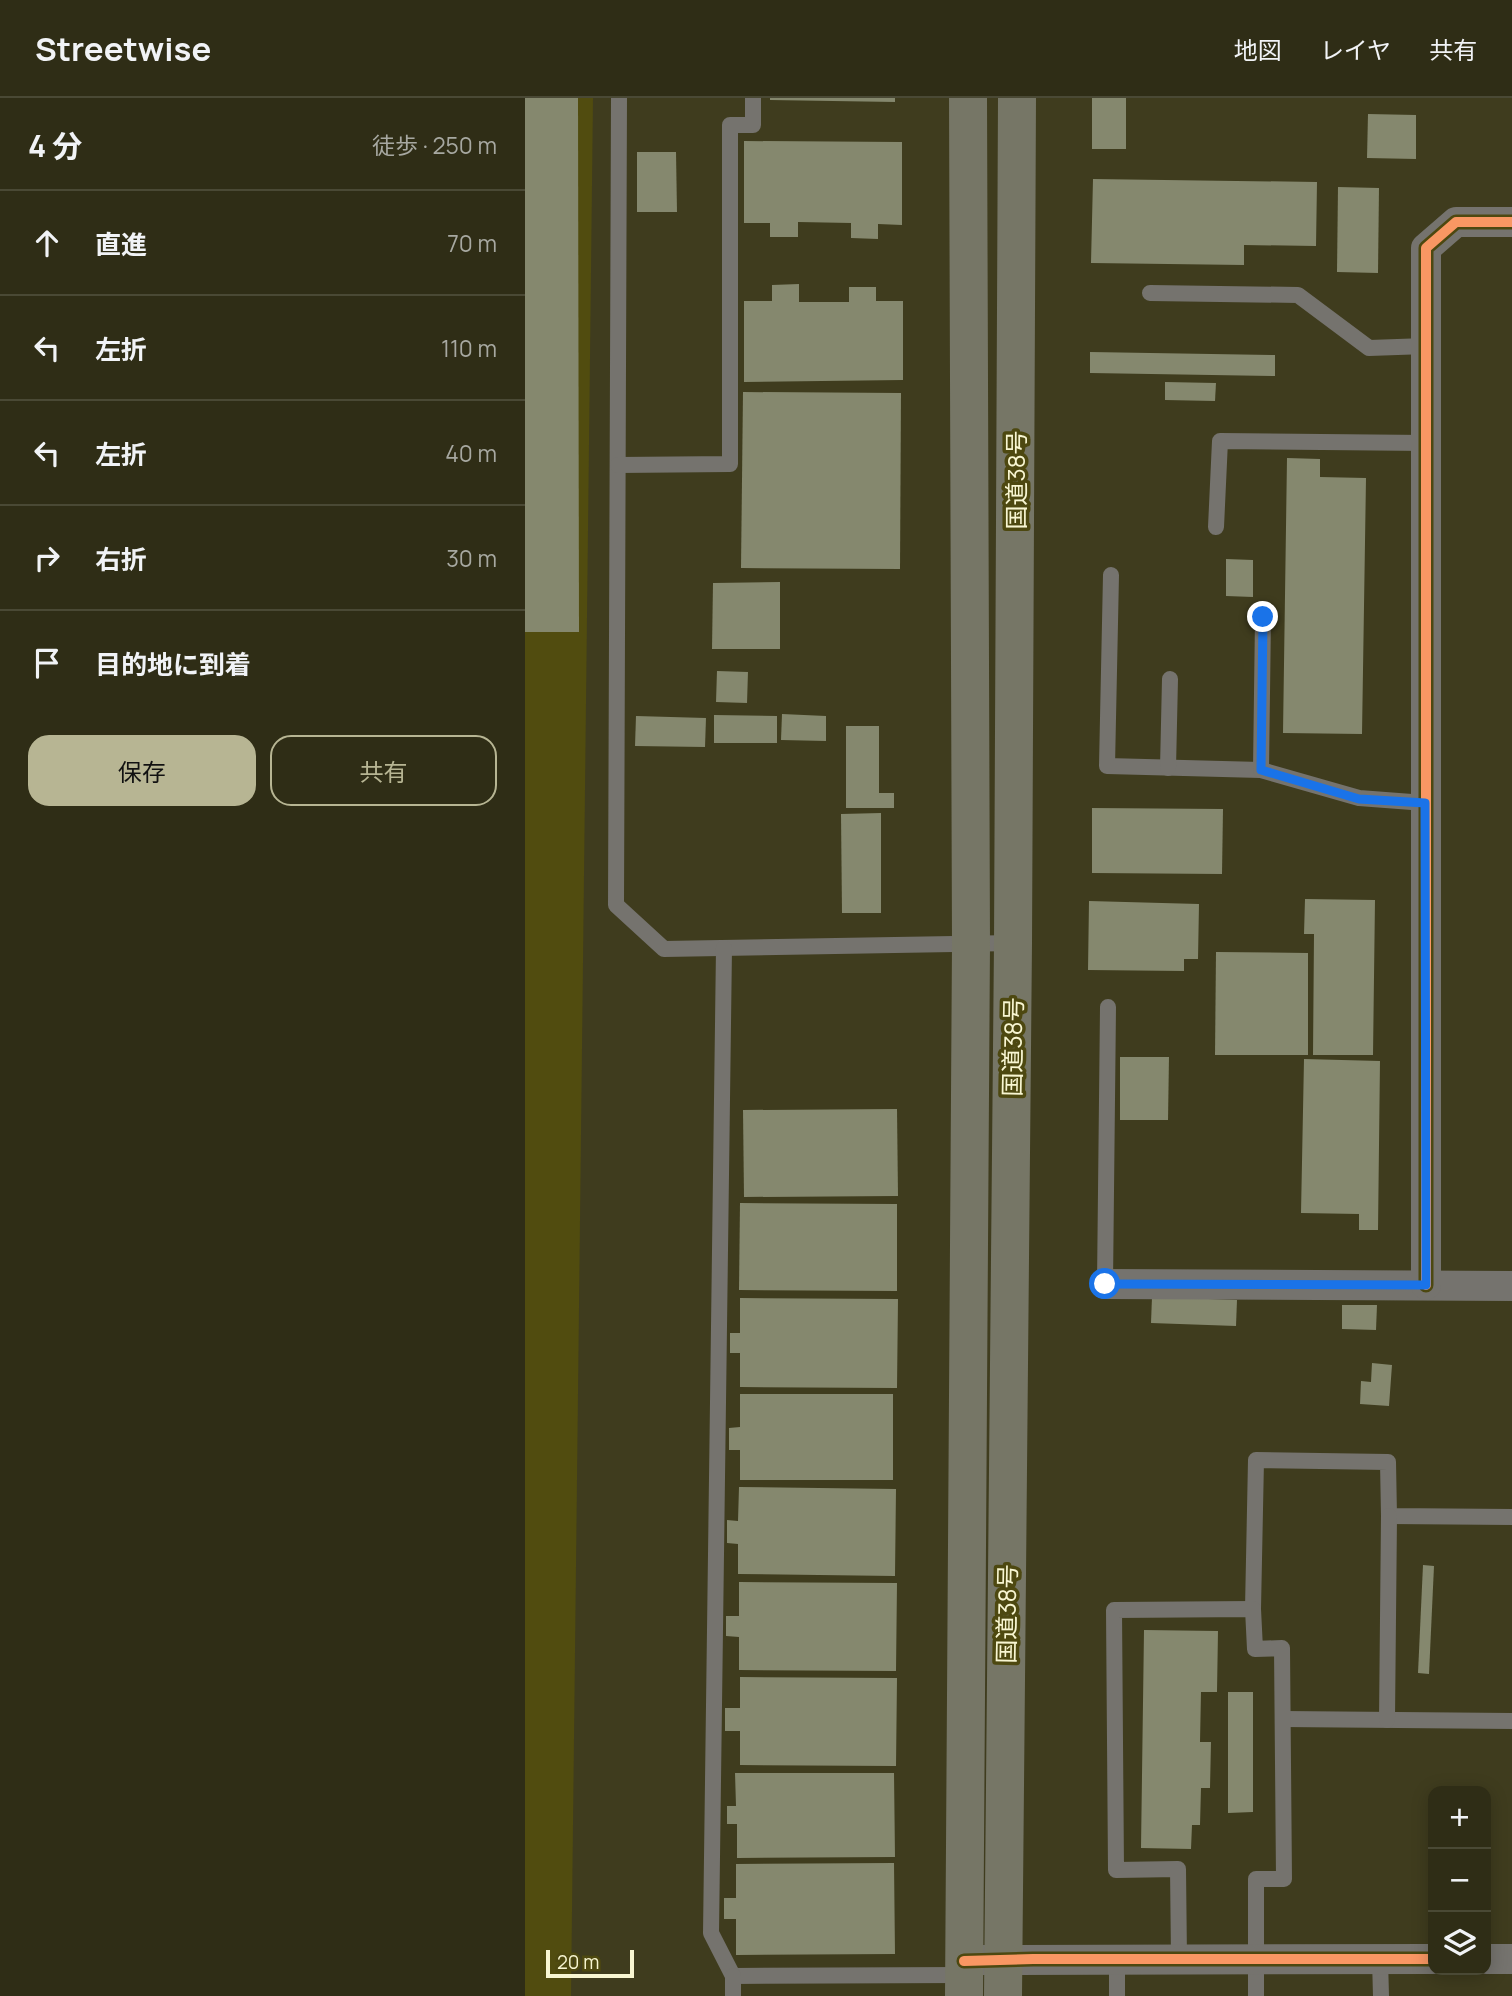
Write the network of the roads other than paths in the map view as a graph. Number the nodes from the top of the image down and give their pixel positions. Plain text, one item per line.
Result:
1 (619, 98) edge
2 (753, 98) edge
3 (968, 98) edge
4 (1017, 98) edge
5 (1512, 222) edge
6 (1150, 293) dead end
7 (1426, 346) junction
8 (1426, 443) junction
9 (618, 465) junction
10 (1216, 527) dead end
11 (1111, 575) dead end
12 (1263, 617) dead end
13 (1170, 679) dead end
14 (1168, 768) junction
15 (1261, 770) junction
16 (1425, 803) junction
17 (1013, 943) junction
18 (971, 944) junction
19 (725, 948) junction
20 (1108, 1007) dead end
21 (1105, 1284) joint
22 (1426, 1285) junction
23 (1512, 1286) edge
24 (1389, 1516) junction
25 (1512, 1517) edge
26 (1253, 1609) junction
27 (1283, 1719) junction
28 (1387, 1720) junction
29 (1512, 1721) edge
30 (1117, 1959) junction
31 (1179, 1959) junction
32 (1257, 1959) junction
33 (1380, 1959) junction
34 (1428, 1959) edge
35 (1491, 1959) edge
36 (1512, 1959) edge
37 (733, 1976) junction
38 (964, 1977) edge
39 (1004, 1978) edge
40 (733, 1996) edge
41 (1117, 1996) edge
42 (1256, 1996) edge
43 (1381, 1996) edge

1 - 9 lane
2 - 9 lane
3 - 18 highway, 国道38号
4 - 17 highway, 国道38号
5 - 7 street
6 - 7 lane
7 - 8 street
8 - 10 lane
8 - 16 street
9 - 19 lane
11 - 14 lane
12 - 15 lane
13 - 14 lane
14 - 15 lane
15 - 16 lane
16 - 22 street
17 - 18 lane
17 - 39 highway, 国道38号
18 - 19 lane
18 - 38 highway, 国道38号
19 - 37 lane
20 - 21 lane
21 - 22 street
22 - 23 street
24 - 25 lane
24 - 26 lane
24 - 28 lane
26 - 27 lane
26 - 31 lane
27 - 28 lane
27 - 32 lane
28 - 29 lane
30 - 31 street
30 - 39 street
30 - 41 lane
31 - 32 street
32 - 33 street
32 - 42 lane
33 - 34 street
33 - 43 lane
35 - 36 street
37 - 38 lane
37 - 40 lane
38 - 39 street

